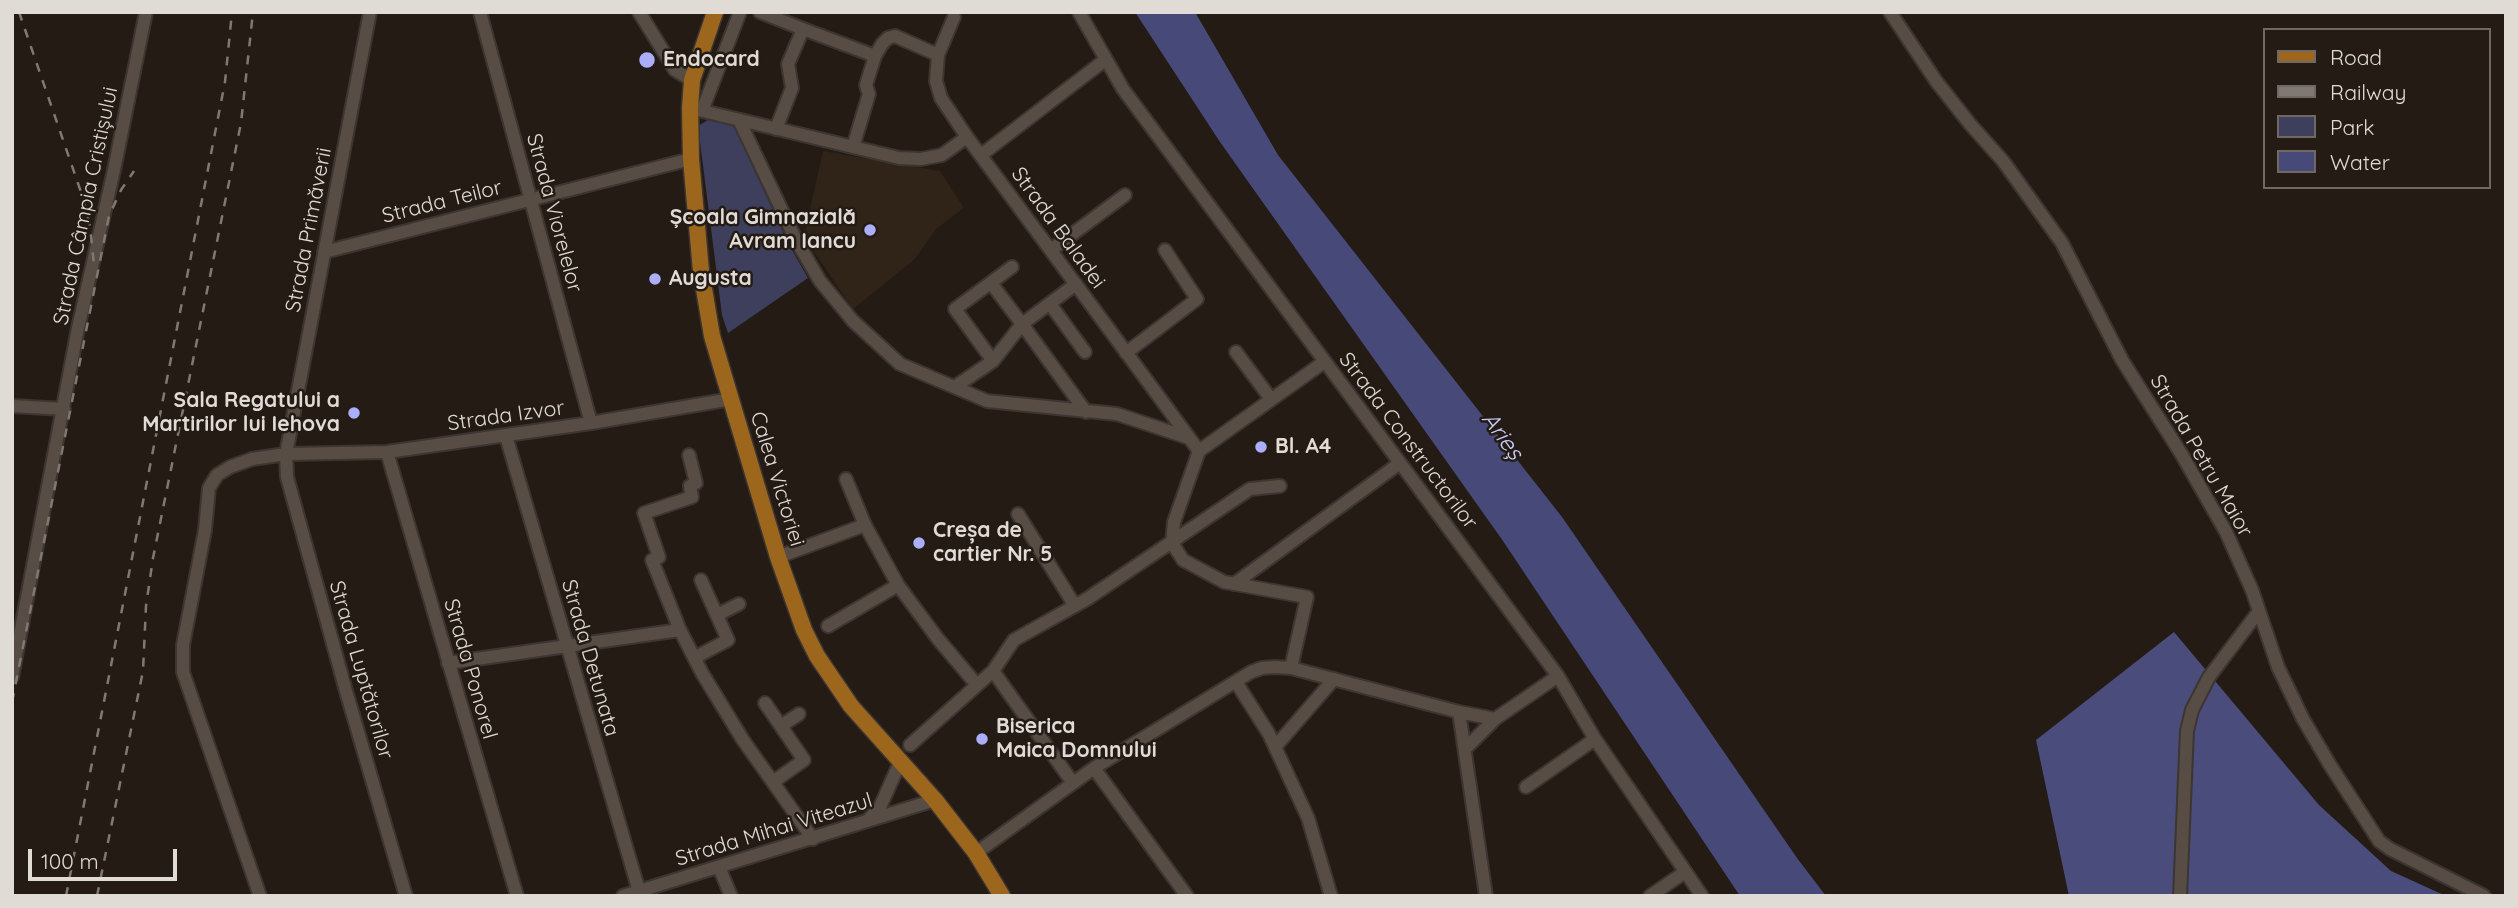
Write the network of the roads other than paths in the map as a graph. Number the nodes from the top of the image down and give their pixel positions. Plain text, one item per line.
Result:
1 (146, 12) edge
2 (370, 12) edge
3 (480, 12) edge
4 (639, 12) edge
5 (715, 12) edge
6 (740, 12) edge
7 (761, 12) edge
8 (1079, 12) edge
9 (1890, 12) edge
10 (954, 17) dead end
11 (803, 29) junction
12 (938, 55) junction
13 (875, 56) junction
14 (1105, 60) junction
15 (692, 80) junction
16 (696, 109) junction
17 (739, 120) junction
18 (776, 129) junction
19 (967, 137) junction
20 (853, 147) junction
21 (981, 155) junction
22 (691, 159) junction
23 (1125, 195) dead end
24 (530, 199) junction
25 (1051, 250) junction
26 (1165, 250) dead end
27 (324, 252) junction
28 (1012, 267) dead end
29 (991, 282) junction
30 (1076, 284) junction
31 (1050, 304) junction
32 (1022, 324) junction
33 (1085, 352) dead end
34 (1236, 352) dead end
35 (1126, 353) junction
36 (993, 361) junction
37 (1324, 362) junction
38 (956, 386) junction
39 (731, 399) junction
40 (1271, 399) junction
41 (12, 406) edge
42 (64, 409) junction
43 (1087, 412) junction
44 (591, 424) junction
45 (506, 436) junction
46 (1189, 438) junction
47 (1199, 451) junction
48 (387, 452) junction
49 (286, 454) junction
50 (689, 455) dead end
51 (1400, 463) junction
52 (846, 479) dead end
53 (1280, 486) dead end
54 (1018, 514) dead end
55 (865, 525) junction
56 (1172, 543) junction
57 (778, 557) junction
58 (701, 580) dead end
59 (1234, 584) junction
60 (898, 585) junction
61 (739, 604) dead end
62 (1075, 606) junction
63 (2259, 611) junction
64 (717, 615) junction
65 (828, 626) dead end
66 (680, 630) junction
67 (567, 646) junction
68 (694, 658) junction
69 (448, 663) junction
70 (1291, 668) junction
71 (993, 671) junction
72 (1558, 676) junction
73 (12, 677) edge
74 (1334, 679) junction
75 (1236, 682) junction
76 (977, 685) junction
77 (765, 703) dead end
78 (1459, 712) junction
79 (799, 714) dead end
80 (1495, 719) junction
81 (781, 726) junction
82 (1595, 739) junction
83 (910, 745) dead end
84 (1275, 747) junction
85 (1465, 749) junction
86 (902, 763) junction
87 (1094, 768) junction
88 (773, 782) junction
89 (1073, 783) junction
90 (1527, 787) dead end
91 (935, 800) junction
92 (869, 821) junction
93 (813, 839) junction
94 (976, 853) junction
95 (719, 867) junction
96 (1685, 872) junction
97 (639, 891) junction
98 (260, 896) edge
99 (406, 896) edge
100 (517, 896) edge
101 (623, 896) edge
102 (731, 896) edge
103 (1002, 896) edge
104 (1187, 896) edge
105 (1331, 896) edge
106 (1486, 896) edge
107 (1650, 896) edge
108 (1702, 896) edge
109 (2180, 896) edge
110 (2484, 896) edge

1 - 42 street, Strada Câmpia Cristișului
2 - 27 street, Strada Primăverii
3 - 24 street, Strada Viorelelor
4 - 15 street
5 - 15 main road, Calea Victoriei
6 - 16 street
7 - 11 street
8 - 14 street, Strada Constructorilor
9 - 63 street, Strada Petru Maior
10 - 12 street
11 - 13 street
11 - 18 street
12 - 13 street
12 - 19 street, Strada Baladei
13 - 20 street
14 - 21 street
14 - 37 street, Strada Constructorilor
15 - 16 main road, Calea Victoriei
16 - 17 street
16 - 22 main road, Calea Victoriei
17 - 18 street
17 - 38 street
18 - 20 street
19 - 20 street
19 - 21 street, Strada Baladei
21 - 25 street, Strada Baladei
22 - 24 street, Strada Teilor
22 - 39 main road, Calea Victoriei
23 - 25 street
24 - 27 street, Strada Teilor
24 - 44 street, Strada Viorelelor
25 - 30 street, Strada Baladei
26 - 35 street
27 - 49 street, Strada Primăverii
28 - 29 street
29 - 32 street
29 - 36 street
30 - 31 street
30 - 35 street, Strada Baladei
31 - 32 street
31 - 33 street
32 - 36 street
32 - 43 street
34 - 40 street
35 - 46 street, Strada Baladei
36 - 38 street
37 - 40 street
37 - 51 street, Strada Constructorilor
38 - 43 street
39 - 44 street, Strada Izvor
39 - 57 main road, Calea Victoriei
40 - 47 street
41 - 42 street
42 - 73 street, Strada Câmpia Cristișului
43 - 46 street
44 - 45 street, Strada Izvor
45 - 48 street, Strada Izvor
45 - 67 street, Strada Detunata
46 - 47 street, Strada Baladei
47 - 56 street
48 - 49 street, Strada Izvor
48 - 69 street, Strada Ponorel
49 - 98 street, Strada Izvor
49 - 99 street, Strada Luptătorilor
50 - 66 street
51 - 59 street
51 - 72 street, Strada Constructorilor
52 - 55 street
53 - 56 street
54 - 62 street
55 - 57 street
55 - 60 street
56 - 59 street
56 - 62 street
57 - 86 main road, Calea Victoriei
58 - 64 street
59 - 70 street
60 - 65 street
60 - 76 street
61 - 64 street
62 - 71 street
63 - 109 street
63 - 110 street, Strada Petru Maior
64 - 68 street
66 - 67 street
66 - 68 street
67 - 69 street
67 - 97 street, Strada Detunata
68 - 88 street
69 - 100 street, Strada Ponorel
70 - 74 street
70 - 75 street
71 - 76 street
71 - 89 street
72 - 80 street
72 - 82 street, Strada Constructorilor
74 - 78 street
74 - 84 street
75 - 84 street
75 - 87 street
76 - 83 street
77 - 81 street
78 - 80 street
78 - 85 street
79 - 81 street
80 - 85 street
81 - 88 street
82 - 90 street
82 - 96 street, Strada Constructorilor
84 - 105 street
85 - 106 street
86 - 91 main road, Calea Victoriei
86 - 92 street
87 - 89 street
87 - 104 street
88 - 93 street
89 - 94 street
91 - 92 street, Strada Mihai Viteazul
91 - 94 main road, Calea Victoriei
92 - 93 street, Strada Mihai Viteazul
93 - 95 street, Strada Mihai Viteazul
94 - 103 main road, Calea Victoriei
95 - 97 street, Strada Mihai Viteazul
95 - 102 street
96 - 107 street
96 - 108 street, Strada Constructorilor
97 - 101 street, Strada Mihai Viteazul

